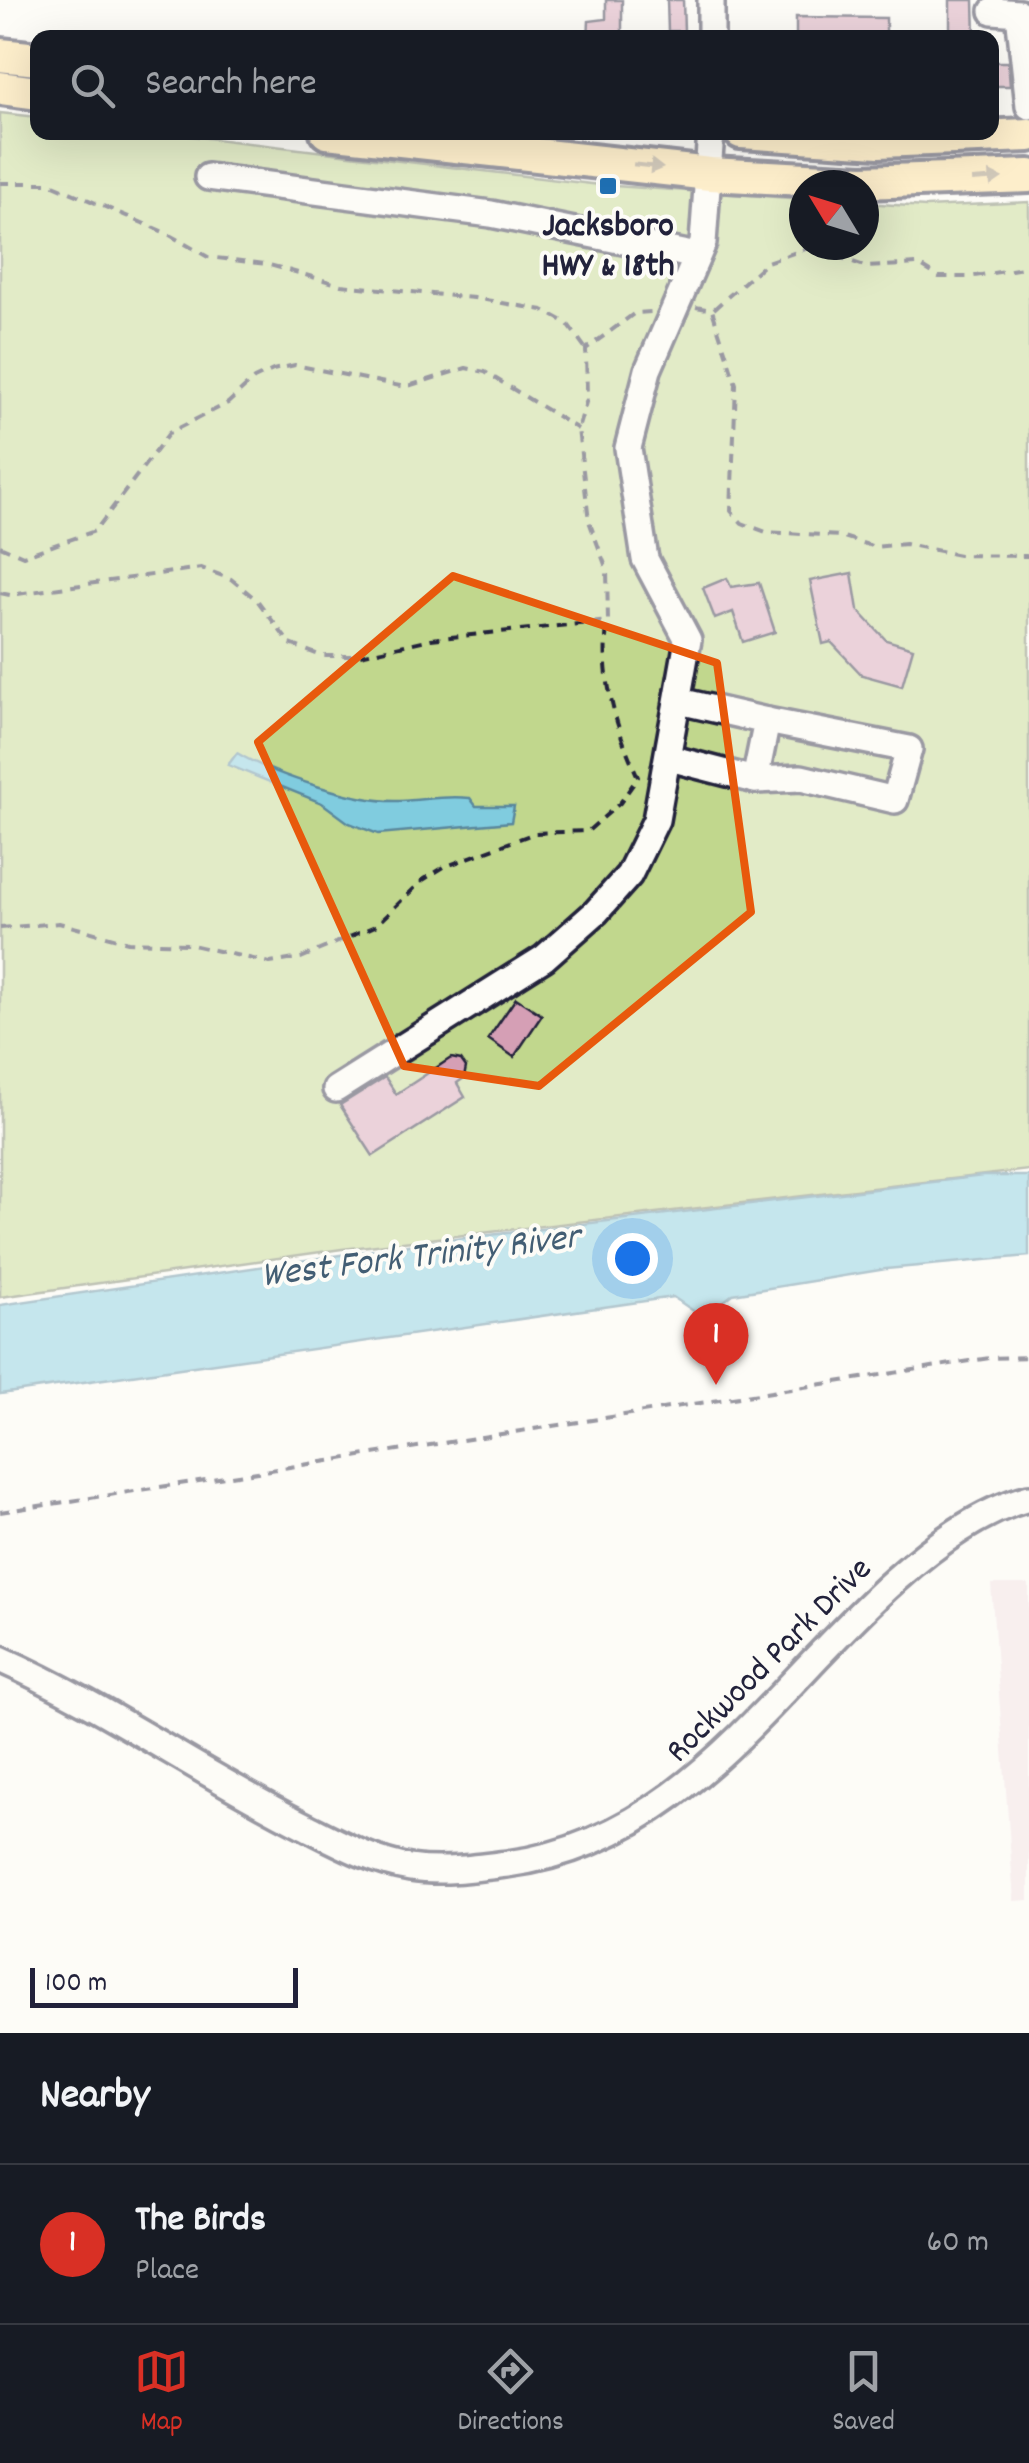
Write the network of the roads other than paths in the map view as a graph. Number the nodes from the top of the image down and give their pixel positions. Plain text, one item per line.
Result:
1 (711, 0) edge
2 (993, 10) dead end
3 (711, 30) edge
4 (0, 55) edge
5 (30, 58) edge
6 (0, 88) edge
7 (30, 92) edge
8 (1029, 106) edge
9 (1029, 135) edge
10 (999, 136) edge
11 (400, 140) edge
12 (711, 140) edge
13 (864, 140) edge
14 (904, 140) edge
15 (710, 174) junction
16 (1029, 176) edge
17 (208, 177) dead end
18 (697, 256) junction
19 (679, 700) junction
20 (767, 720) junction
21 (669, 758) junction
22 (755, 780) junction
23 (336, 1089) dead end
24 (1029, 1498) edge
25 (0, 1659) edge

1 - 3 street
2 - 8 street
4 - 5 main road
6 - 7 main road
9 - 10 main road
11 -> 15 main road
12 - 15 street
13 - 14 main road
15 -> 16 main road
15 - 18 street
17 - 18 street
18 - 19 street
19 - 20 street
19 - 21 street
20 - 22 street
20 - 22 street
21 - 22 street
21 - 23 street
24 - 25 street, Rockwood Park Drive

